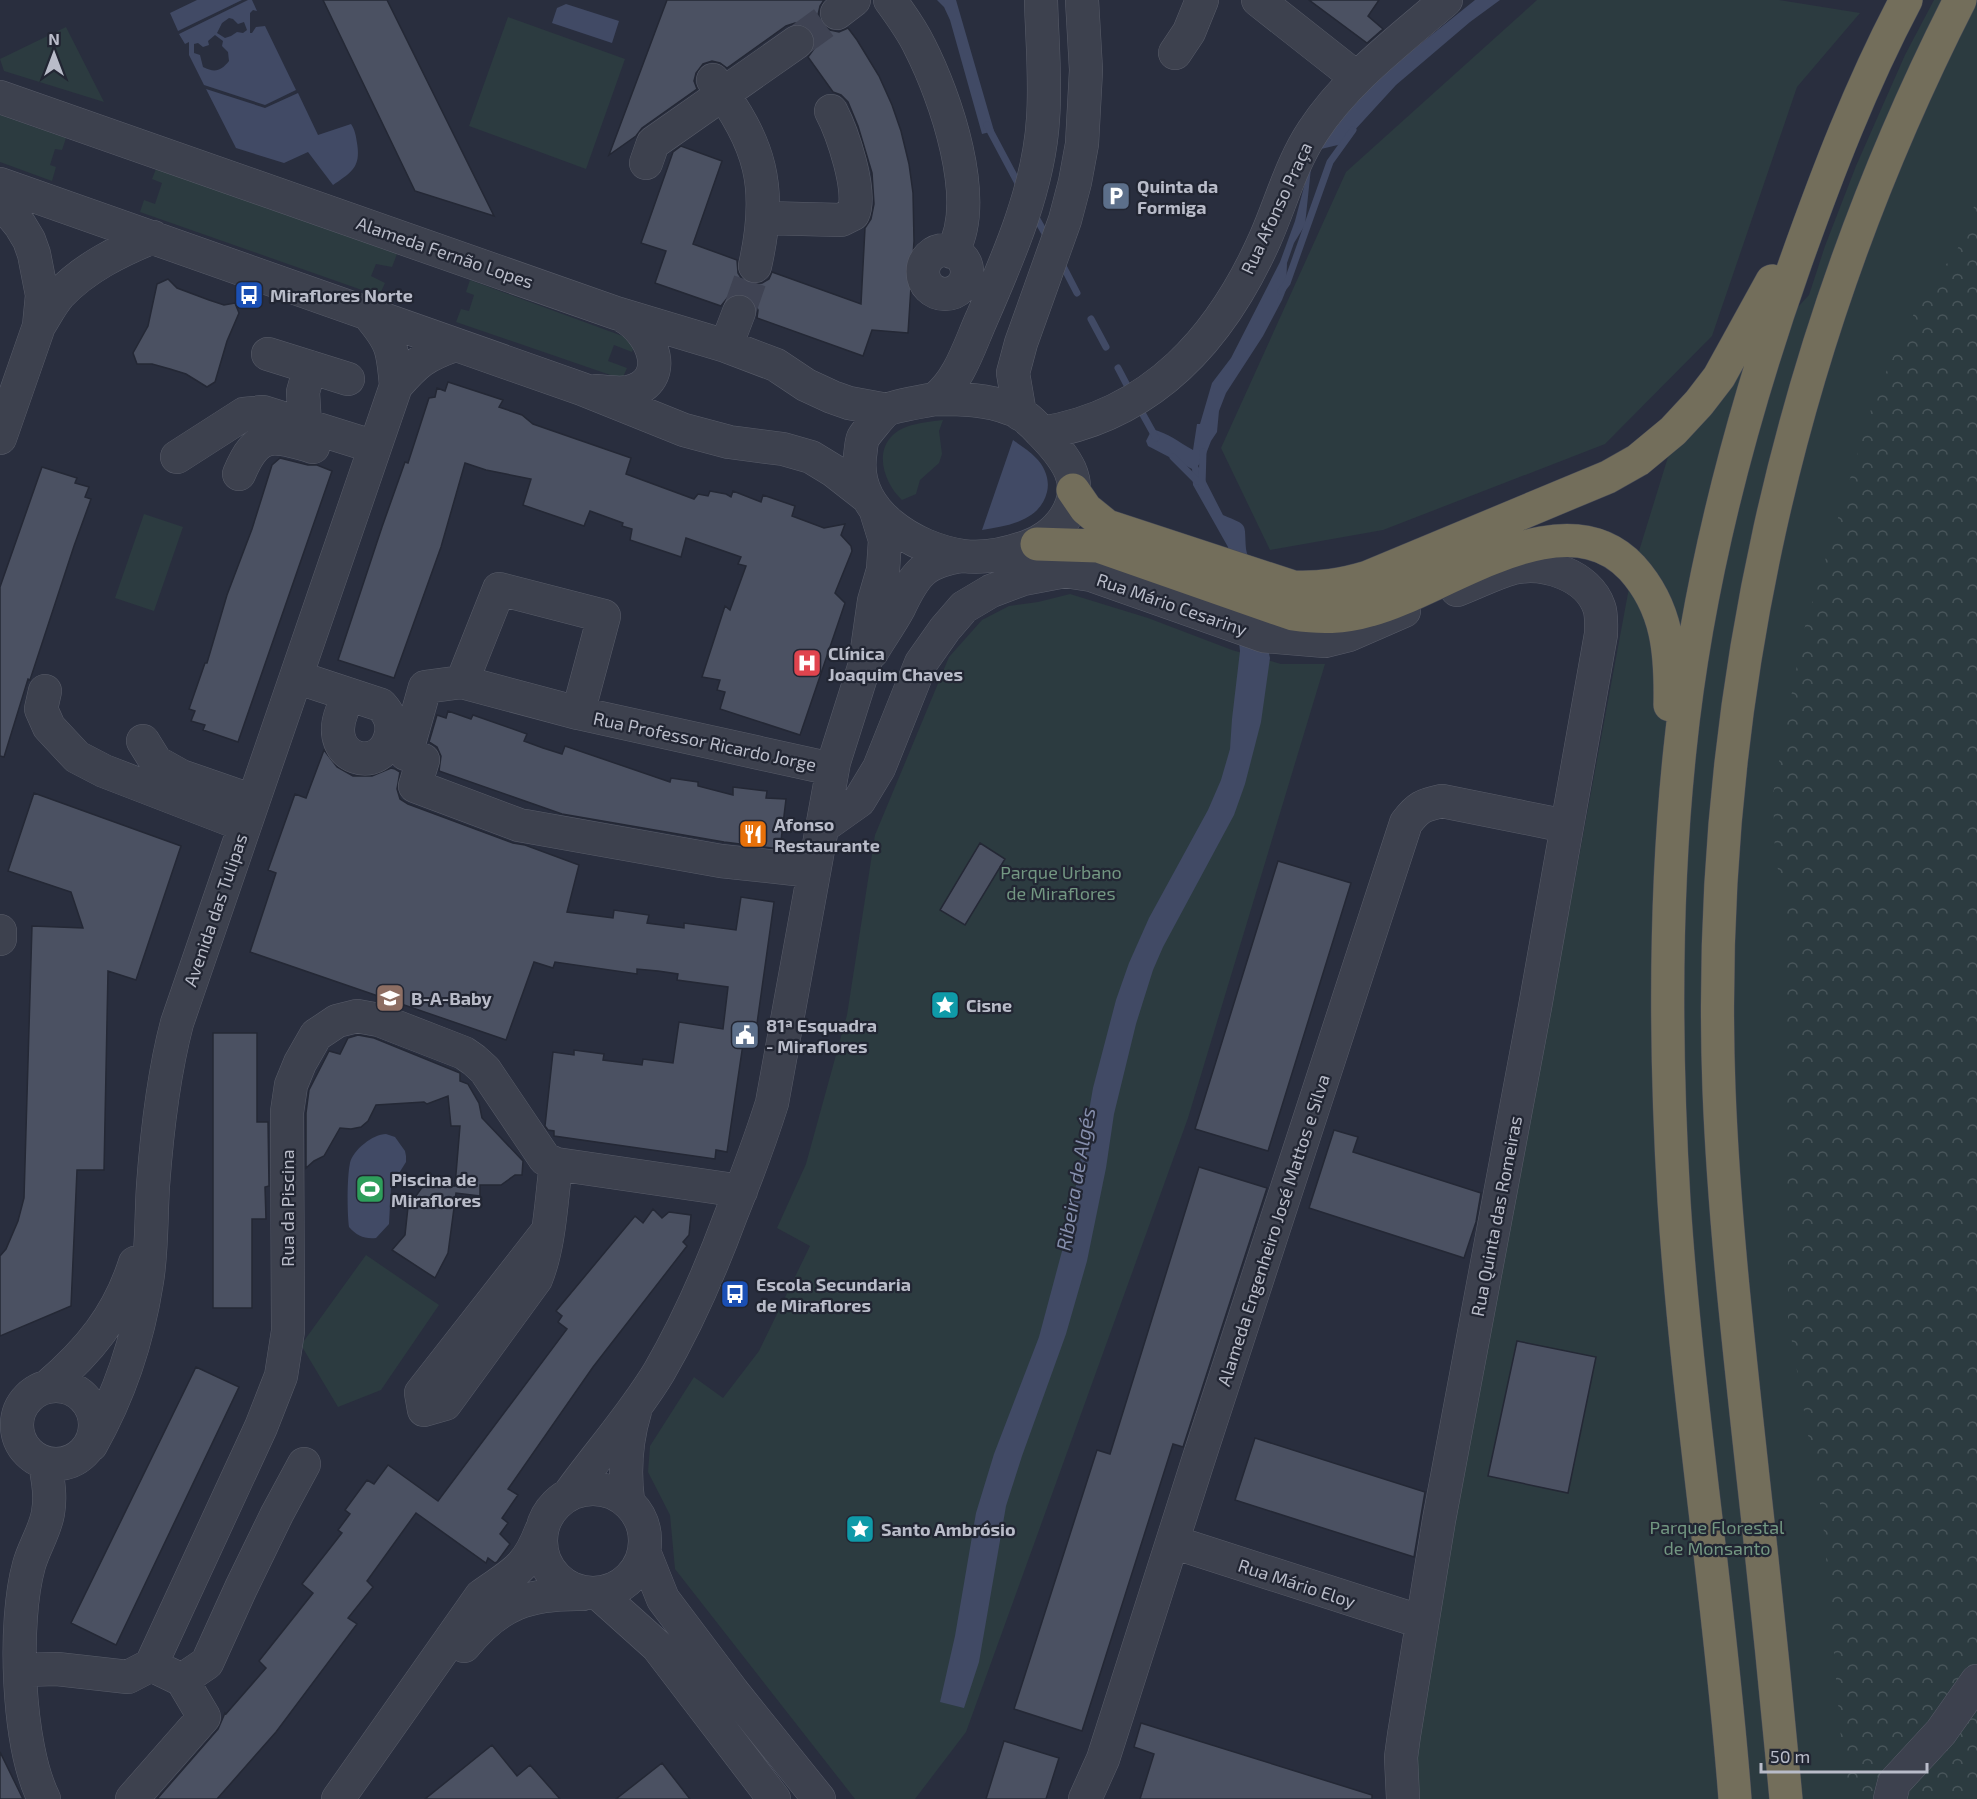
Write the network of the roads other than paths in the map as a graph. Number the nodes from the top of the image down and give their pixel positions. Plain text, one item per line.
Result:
1 (890, 0) edge
2 (1041, 0) edge
3 (1082, 0) edge
4 (1187, 0) edge
5 (1202, 0) edge
6 (1258, 0) edge
7 (1446, 0) edge
8 (1906, 0) edge
9 (1960, 5) edge
10 (797, 42) tunnel mouth
11 (1357, 78) junction
12 (718, 87) junction
13 (0, 97) edge
14 (831, 111) dead end
15 (646, 163) dead end
16 (0, 184) edge
17 (1820, 192) junction
18 (0, 201) edge
19 (764, 218) junction
20 (153, 237) junction
21 (952, 252) dead end
22 (755, 266) tunnel mouth
23 (739, 312) tunnel mouth
24 (616, 313) junction
25 (368, 314) junction
26 (39, 326) junction
27 (455, 345) junction
28 (726, 346) junction
29 (267, 354) dead end
30 (310, 367) junction
31 (348, 380) dead end
32 (396, 386) junction
33 (582, 389) junction
34 (1141, 397) junction
35 (935, 399) junction
36 (887, 410) junction
37 (1031, 423) junction
38 (305, 425) junction
39 (0, 438) edge
40 (177, 457) dead end
41 (371, 457) junction
42 (239, 474) dead end
43 (1072, 481) junction
44 (871, 503) junction
45 (1037, 544) junction
46 (963, 556) junction
47 (1600, 634) joint
48 (865, 664) junction
49 (296, 677) junction
50 (462, 682) junction
51 (45, 691) dead end
52 (342, 711) dead end
53 (578, 713) junction
54 (832, 769) junction
55 (136, 783) junction
56 (249, 813) junction
57 (1566, 826) junction
58 (821, 828) junction
59 (813, 872) junction
60 (1668, 914) junction
61 (0, 931) edge
62 (0, 939) edge
63 (556, 1164) junction
64 (153, 1185) junction
65 (741, 1191) junction
66 (547, 1232) junction
67 (26, 1397) edge
68 (638, 1403) junction
69 (89, 1448) junction
70 (24, 1454) edge
71 (304, 1464) dead end
72 (570, 1493) junction
73 (627, 1502) junction
74 (541, 1531) junction
75 (1173, 1542) junction
76 (37, 1544) junction
77 (645, 1554) junction
78 (593, 1594) junction
79 (1422, 1623) junction
80 (11, 1639) edge
81 (151, 1665) junction
82 (21, 1670) junction
83 (182, 1680) junction
84 (1977, 1682) edge
85 (379, 1765) junction
86 (1089, 1796) edge
87 (44, 1799) edge
88 (132, 1799) edge
89 (338, 1799) edge
90 (356, 1799) edge
91 (369, 1799) edge
92 (774, 1799) edge
93 (819, 1799) edge
94 (1403, 1799) edge
95 (1736, 1799) edge
96 (1786, 1799) edge
97 (1890, 1799) edge

1 - 21 street
2 - 35 street
3 - 37 street
4 - 5 street
6 - 11 street
7 - 11 street, Rua Afonso Praça
8 - 17 highway
9 - 96 highway
10 - 12 street
11 - 34 street, Rua Afonso Praça
12 - 15 street
12 - 19 street
13 - 24 street, Alameda Fernão Lopes
14 - 19 street
16 - 20 street
17 - 43 highway
17 - 60 highway
18 - 26 street
19 - 22 street
20 - 25 street
20 - 26 street
23 - 28 street
24 - 28 street, Alameda Fernão Lopes
24 - 33 street
25 - 27 street
25 - 32 street, Avenida das Tulipas
26 - 39 street
27 - 32 street, Avenida das Tulipas
27 - 33 street
28 - 36 street, Alameda Fernão Lopes
29 - 30 street
30 - 31 street
30 - 38 street
32 - 41 street, Avenida das Tulipas
33 - 44 street
34 - 37 street, Rua Afonso Praça
34 - 43 street, Rua Afonso Praça
35 - 36 street
35 - 37 street
36 - 44 street
37 - 43 street
38 - 40 street
38 - 41 street
41 - 42 street
41 - 49 street, Avenida das Tulipas
43 - 45 street
44 - 46 street
44 - 48 street
45 - 46 street
45 - 60 highway
46 - 48 street
47 - 57 street, Rua Quinta das Romeiras
47 - 58 street, Rua Mário Cesariny
48 - 54 street
49 - 52 street
49 - 56 street, Avenida das Tulipas
50 - 53 street, Rua Professor Ricardo Jorge
50 - 53 street, Rua Professor Ricardo Jorge
50 - 59 street
51 - 55 street
53 - 54 street, Rua Professor Ricardo Jorge
54 - 58 street
55 - 56 street
55 - 56 street
56 - 64 street, Avenida das Tulipas
57 - 75 street, Alameda Engenheiro José Mattos e Silva
57 - 79 street, Rua Quinta das Romeiras
58 - 59 street
59 - 65 street
60 - 95 highway
61 - 62 street
63 - 65 street
63 - 66 street
63 - 81 street, Rua da Piscina
64 - 67 street
64 - 69 street, Avenida das Tulipas
65 - 68 street
66 - 66 street
67 - 69 street
67 - 70 street
68 - 72 street
68 - 73 street
69 - 70 street
69 - 76 street, Avenida das Tulipas
70 - 76 street, Avenida das Tulipas
71 - 83 street
72 - 73 street
72 - 74 street
73 - 77 street
74 - 78 street
74 - 89 street
75 - 79 street, Rua Mário Eloy
75 - 86 street, Alameda Engenheiro José Mattos e Silva
76 - 80 street, Avenida das Tulipas
77 - 78 street
77 - 93 street
78 - 85 street
78 - 92 street
79 - 94 street, Rua Quinta das Romeiras
80 - 82 street, Avenida das Tulipas
81 - 82 street
81 - 83 street
82 - 87 street, Avenida das Tulipas
83 - 88 street
84 - 97 street
85 - 90 street
85 - 91 street

